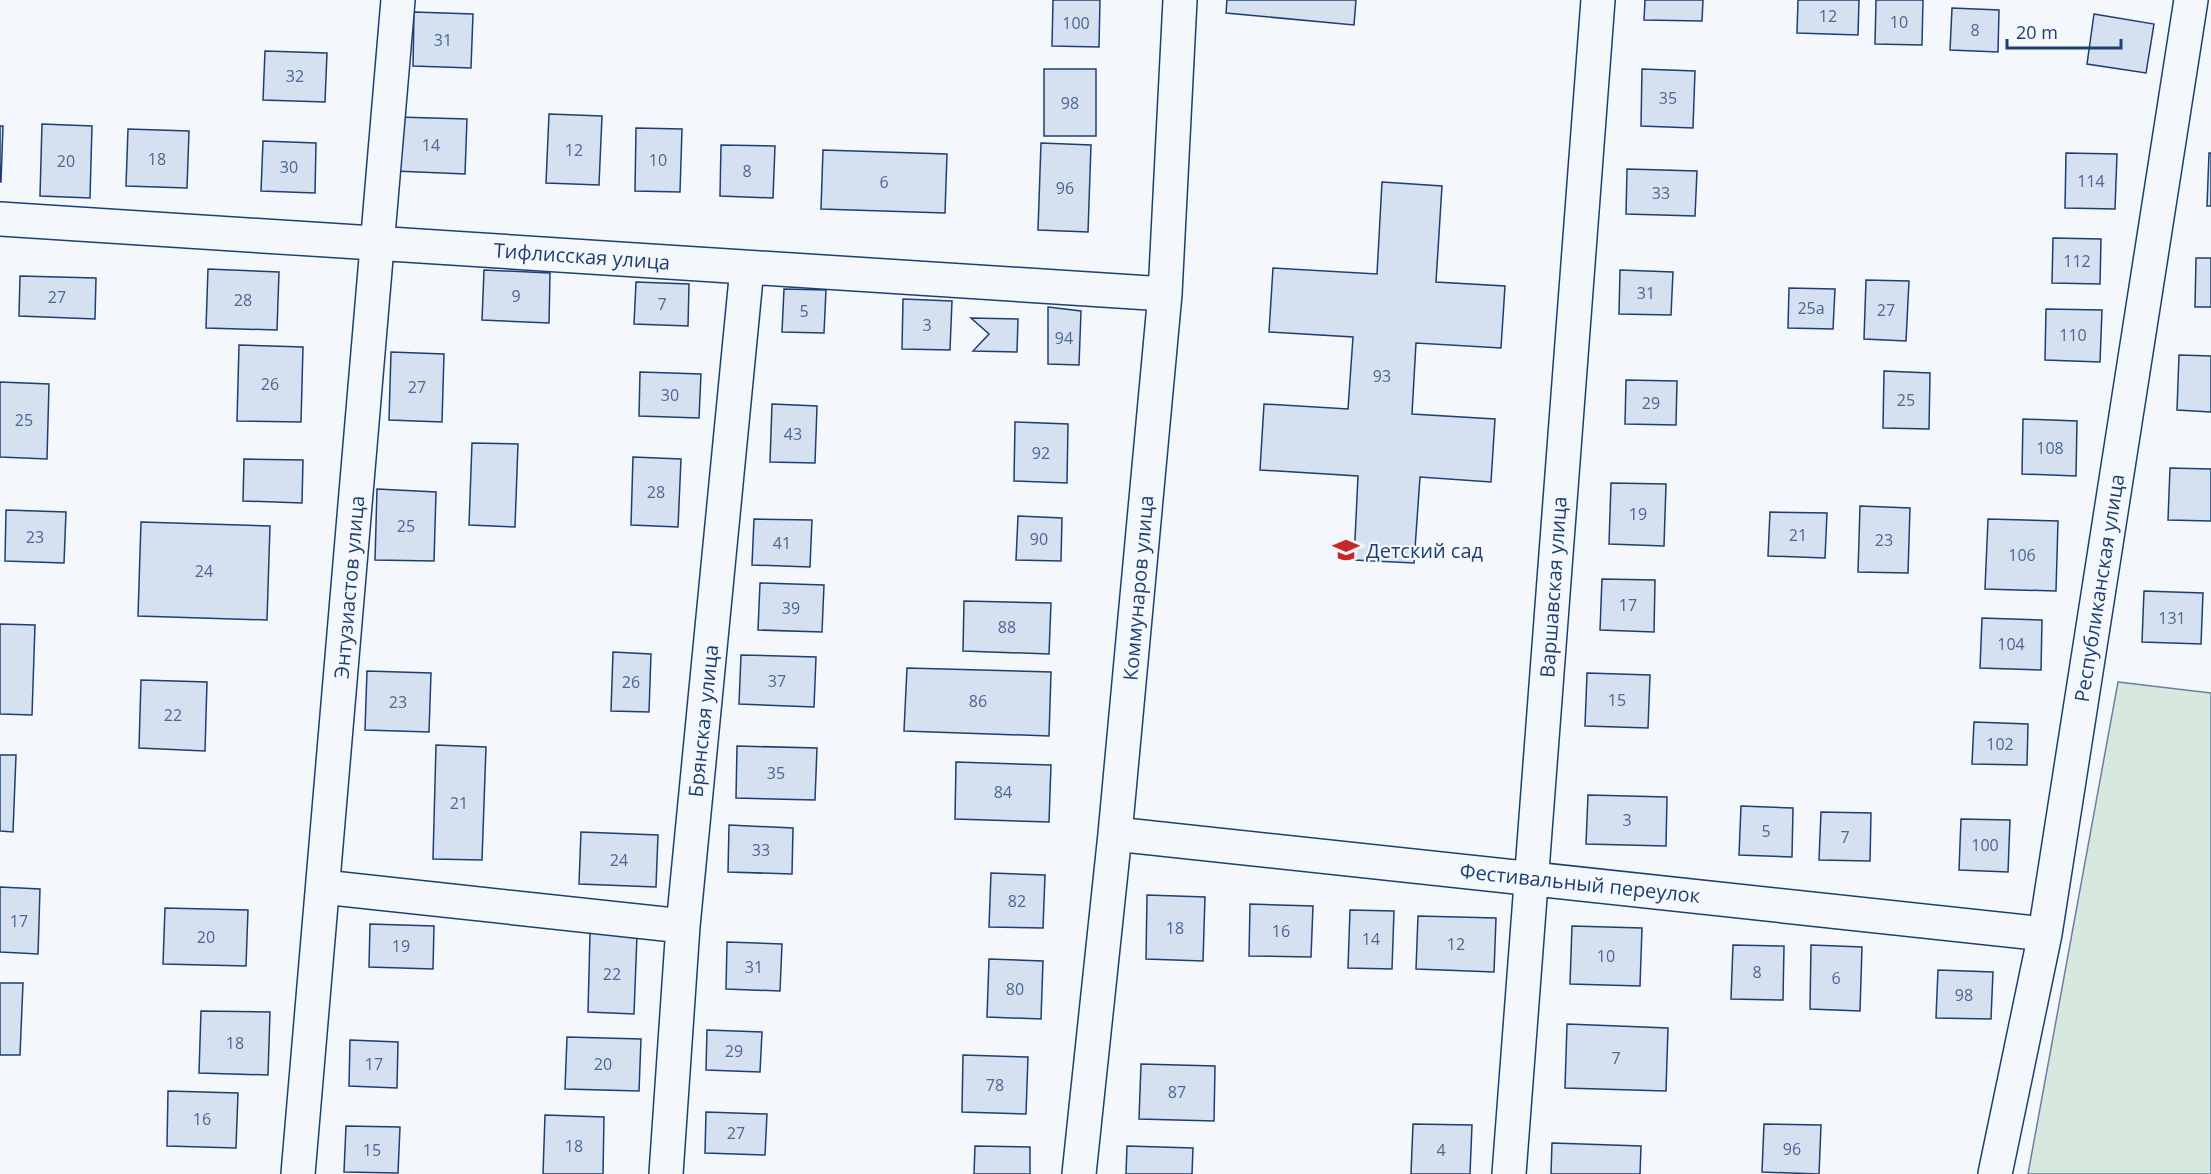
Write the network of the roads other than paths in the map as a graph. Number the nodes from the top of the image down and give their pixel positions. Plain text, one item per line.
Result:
1 (398, 0) edge
2 (1179, 0) edge
3 (1598, 0) edge
4 (2192, 0) edge
5 (0, 219) edge
6 (379, 243) junction
7 (747, 268) junction
8 (1165, 294) junction
9 (1115, 834) junction
10 (1530, 877) junction
11 (323, 887) junction
12 (683, 926) junction
13 (2045, 934) junction
14 (298, 1174) edge
15 (666, 1174) edge
16 (1079, 1174) edge
17 (1509, 1174) edge
18 (1995, 1174) edge

1 - 6 street, Энтузиастов улица
2 - 8 street, Коммунаров улица
3 - 10 street, Варшавская улица
4 - 13 street, Республиканская улица
5 - 6 street, Тифлисская улица
6 - 7 street, Тифлисская улица
6 - 11 street, Энтузиастов улица
7 - 8 street, Тифлисская улица
7 - 12 street, Брянская улица
8 - 9 street, Коммунаров улица
9 - 10 street, Фестивальный переулок
9 - 16 street, Коммунаров улица
10 - 13 street, Фестивальный переулок
10 - 17 street, Варшавская улица
11 - 12 street
11 - 14 street, Энтузиастов улица
12 - 15 street, Брянская улица
13 - 18 street, Республиканская улица

